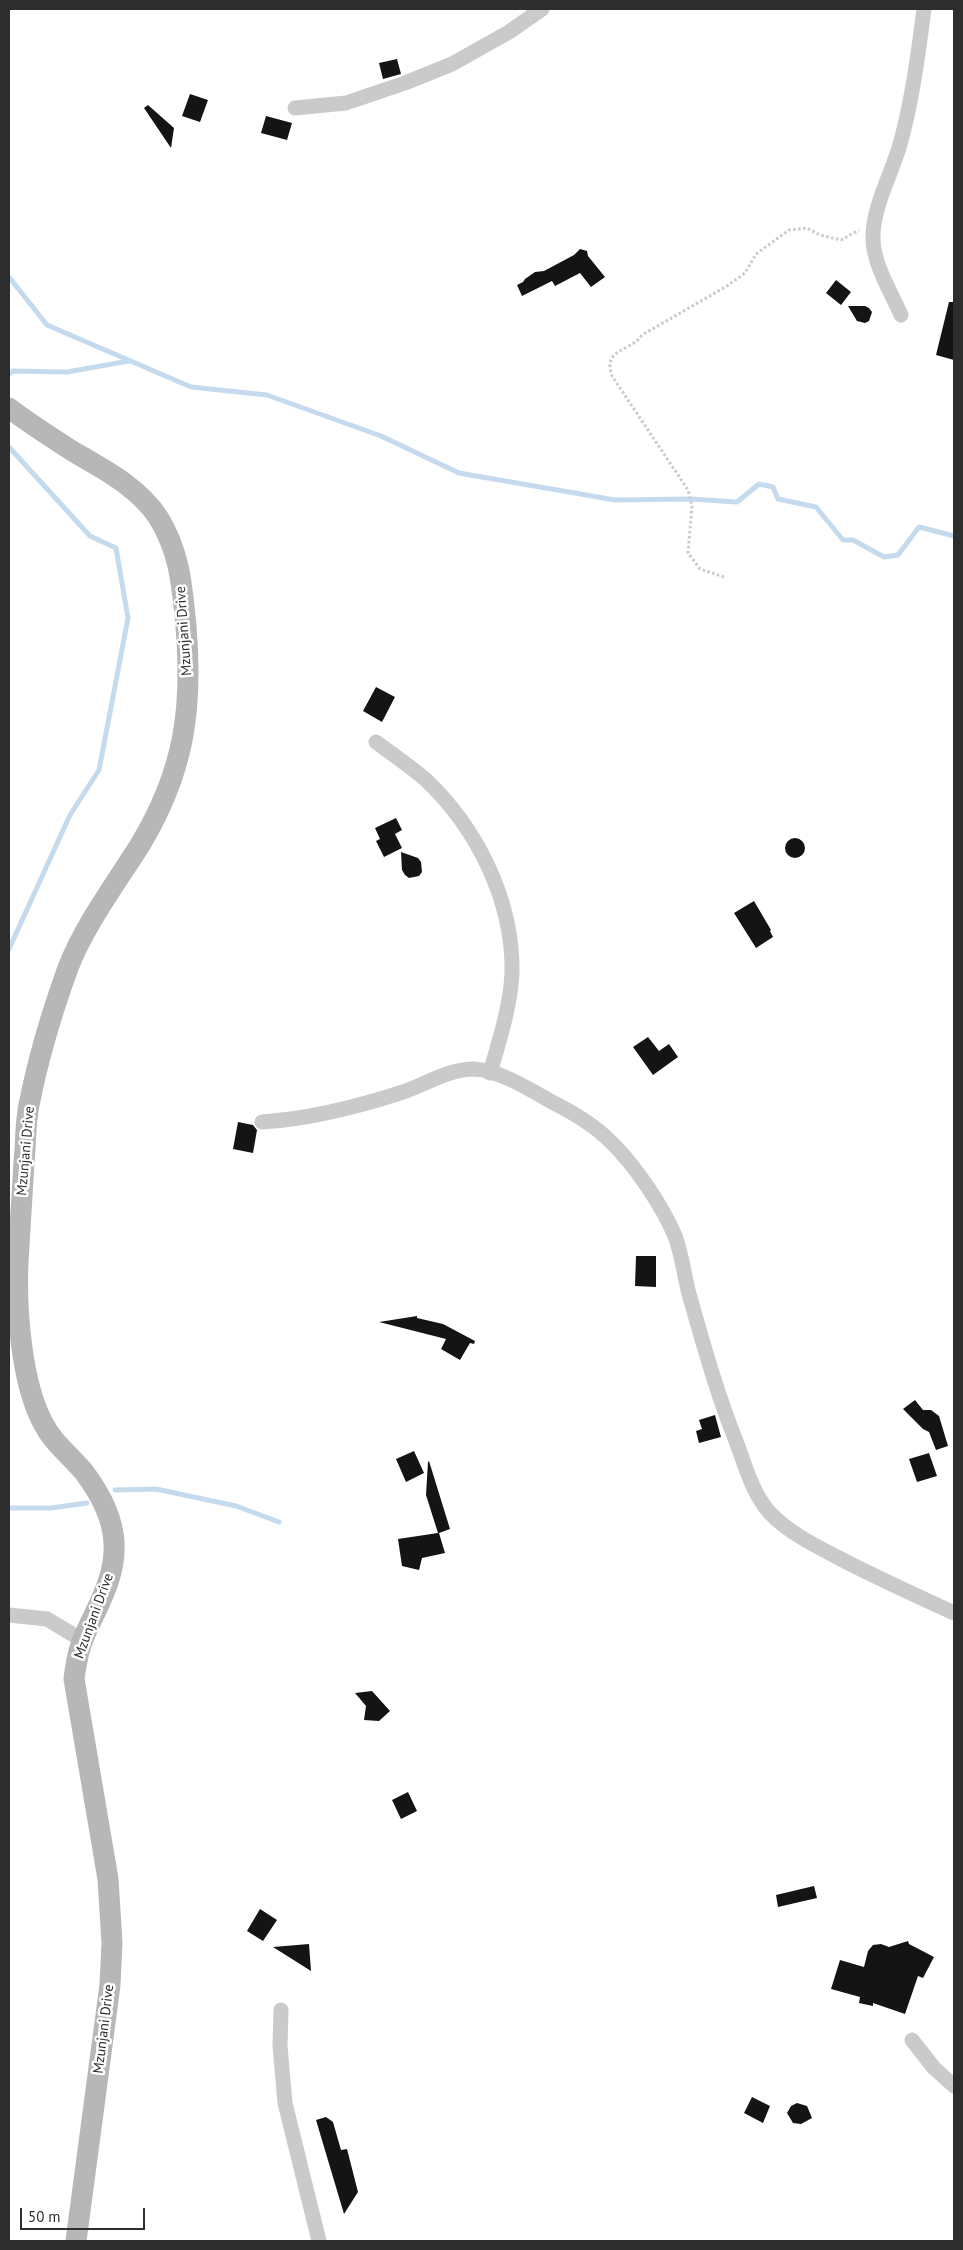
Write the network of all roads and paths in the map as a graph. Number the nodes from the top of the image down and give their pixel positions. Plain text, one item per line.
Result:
1 (542, 9) edge
2 (924, 9) edge
3 (296, 108) dead end
4 (874, 227) junction
5 (901, 315) dead end
6 (9, 408) edge
7 (724, 577) dead end
8 (376, 742) dead end
9 (490, 1073) junction
10 (262, 1122) dead end
11 (954, 1613) edge
12 (9, 1615) edge
13 (82, 1640) junction
14 (281, 2010) dead end
15 (912, 2040) dead end
16 (954, 2086) edge
17 (76, 2241) edge
18 (319, 2241) edge

1 - 3 street
2 - 4 street
4 - 5 street
4 - 7 path
6 - 13 main road, Mzunjani Drive
8 - 9 street
9 - 10 street
9 - 11 street
12 - 13 street
13 - 17 main road, Mzunjani Drive
14 - 18 street
15 - 16 street

